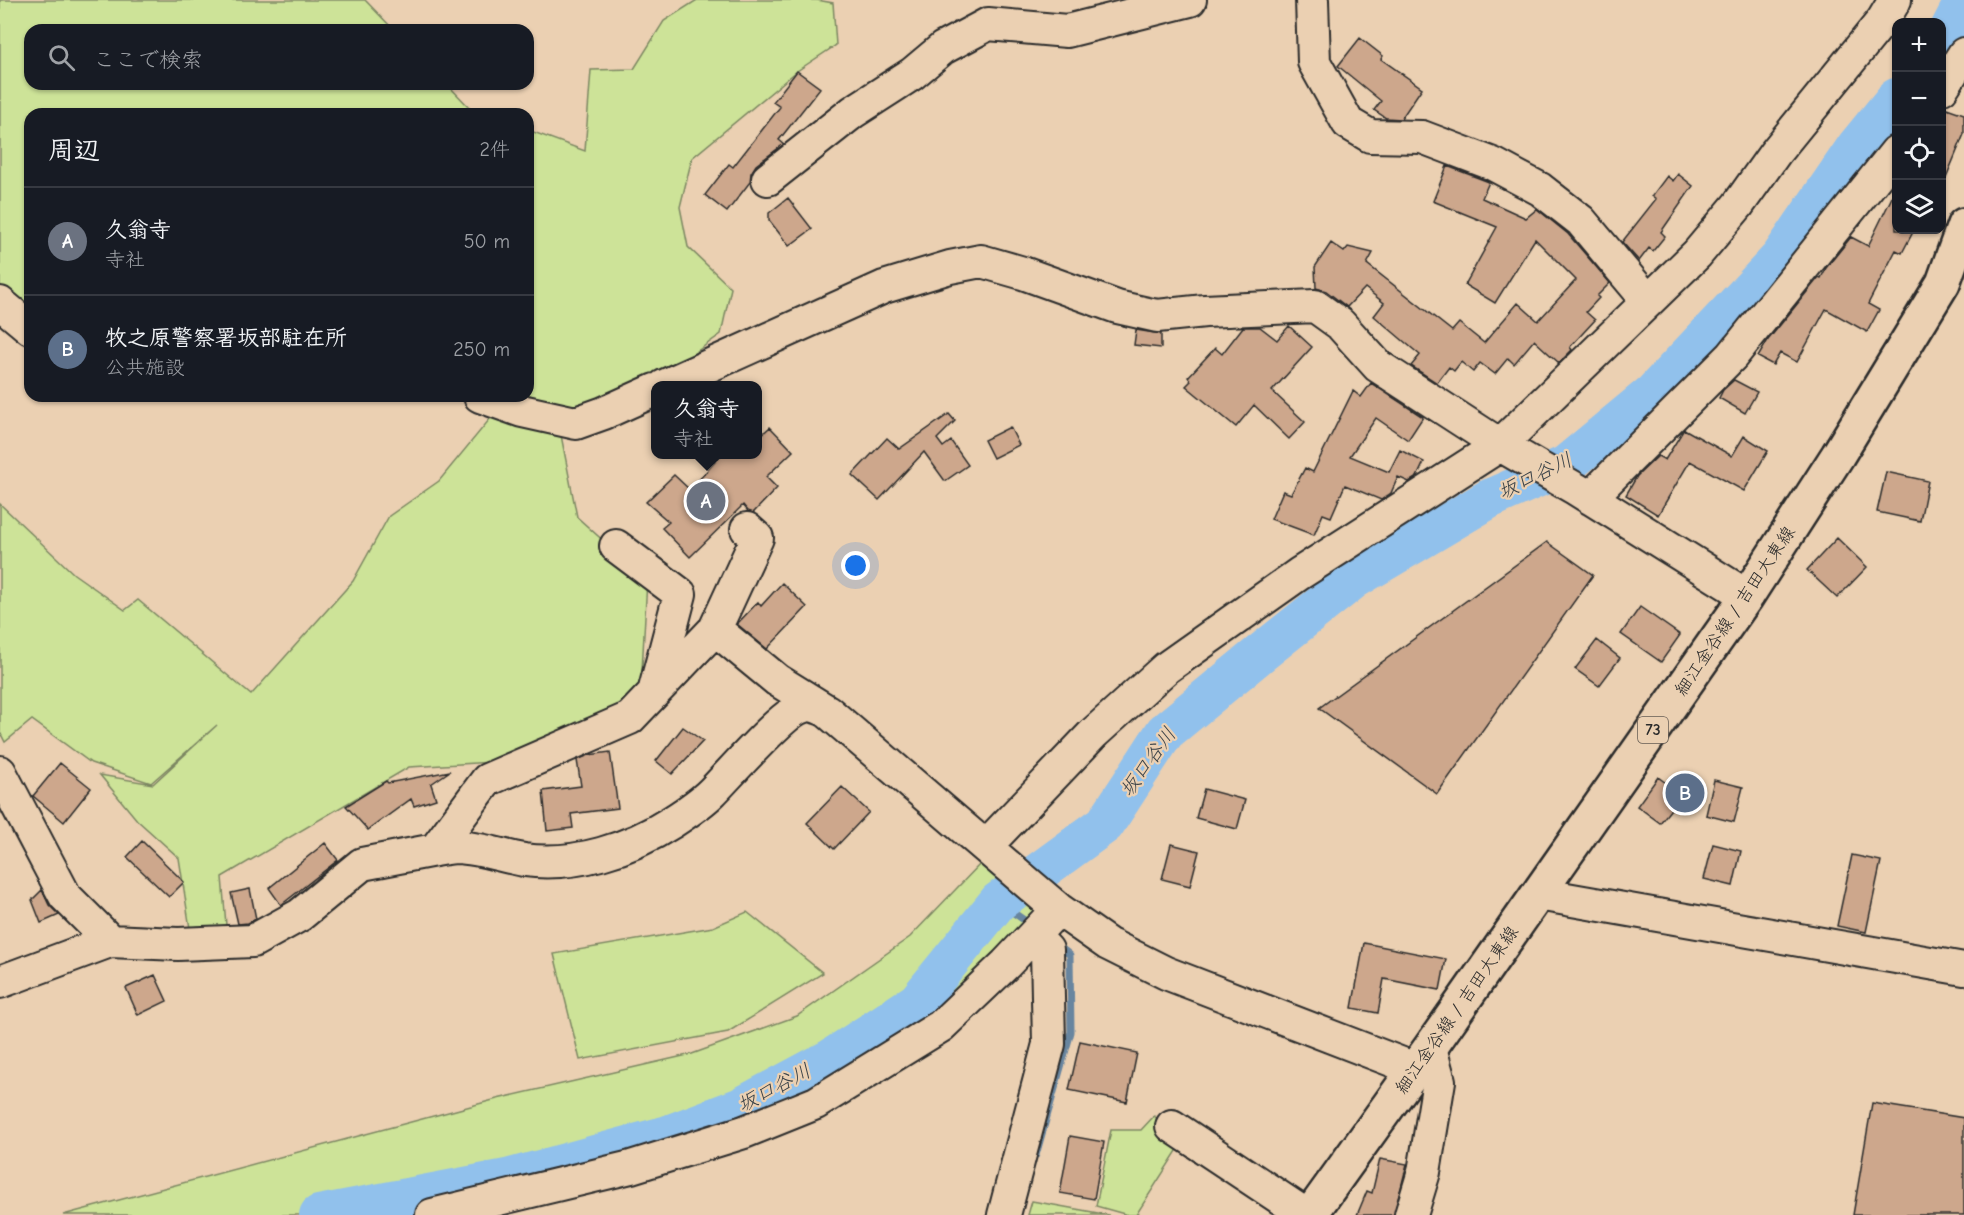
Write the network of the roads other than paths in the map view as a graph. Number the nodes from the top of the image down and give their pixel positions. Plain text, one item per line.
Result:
1 (1190, 0) edge
2 (1312, 0) edge
3 (1895, 0) edge
4 (1964, 54) edge
5 (1946, 81) edge
6 (1892, 157) edge
7 (768, 179) dead end
8 (1964, 225) edge
9 (1648, 302) junction
10 (0, 303) edge
11 (24, 323) edge
12 (675, 381) edge
13 (651, 392) edge
14 (497, 402) edge
15 (1500, 445) junction
16 (1583, 493) junction
17 (747, 529) dead end
18 (616, 546) dead end
19 (1747, 596) junction
20 (715, 629) junction
21 (654, 692) junction
22 (827, 711) junction
23 (0, 772) edge
24 (990, 849) junction
25 (435, 850) junction
26 (1538, 894) junction
27 (1053, 904) junction
28 (1034, 936) junction
29 (110, 941) junction
30 (1964, 969) edge
31 (0, 982) edge
32 (1423, 1059) junction
33 (1172, 1126) dead end
34 (432, 1215) edge
35 (1004, 1215) edge
36 (1308, 1215) edge
37 (1411, 1215) edge

1 - 7 street
2 - 9 street
3 - 9 street
4 - 5 street
6 - 16 street
8 - 19 main road, 細江金谷線 / 吉田大東線 / 73
9 - 15 street
10 - 11 street
12 - 15 street
13 - 14 street
15 - 16 street
15 - 24 street
16 - 19 street
17 - 20 street
18 - 21 street
19 - 26 main road, 細江金谷線 / 吉田大東線 / 73
20 - 21 street
20 - 22 street
21 - 25 street
22 - 24 street
22 - 25 street
23 - 29 street
24 - 27 street
25 - 29 street
26 - 30 street
26 - 32 main road, 細江金谷線 / 吉田大東線 / 73
27 - 28 street
27 - 32 street
28 - 34 street
28 - 35 street
29 - 31 street
32 - 36 main road, 細江金谷線 / 吉田大東線 / 73
32 - 37 street
33 - 36 street

